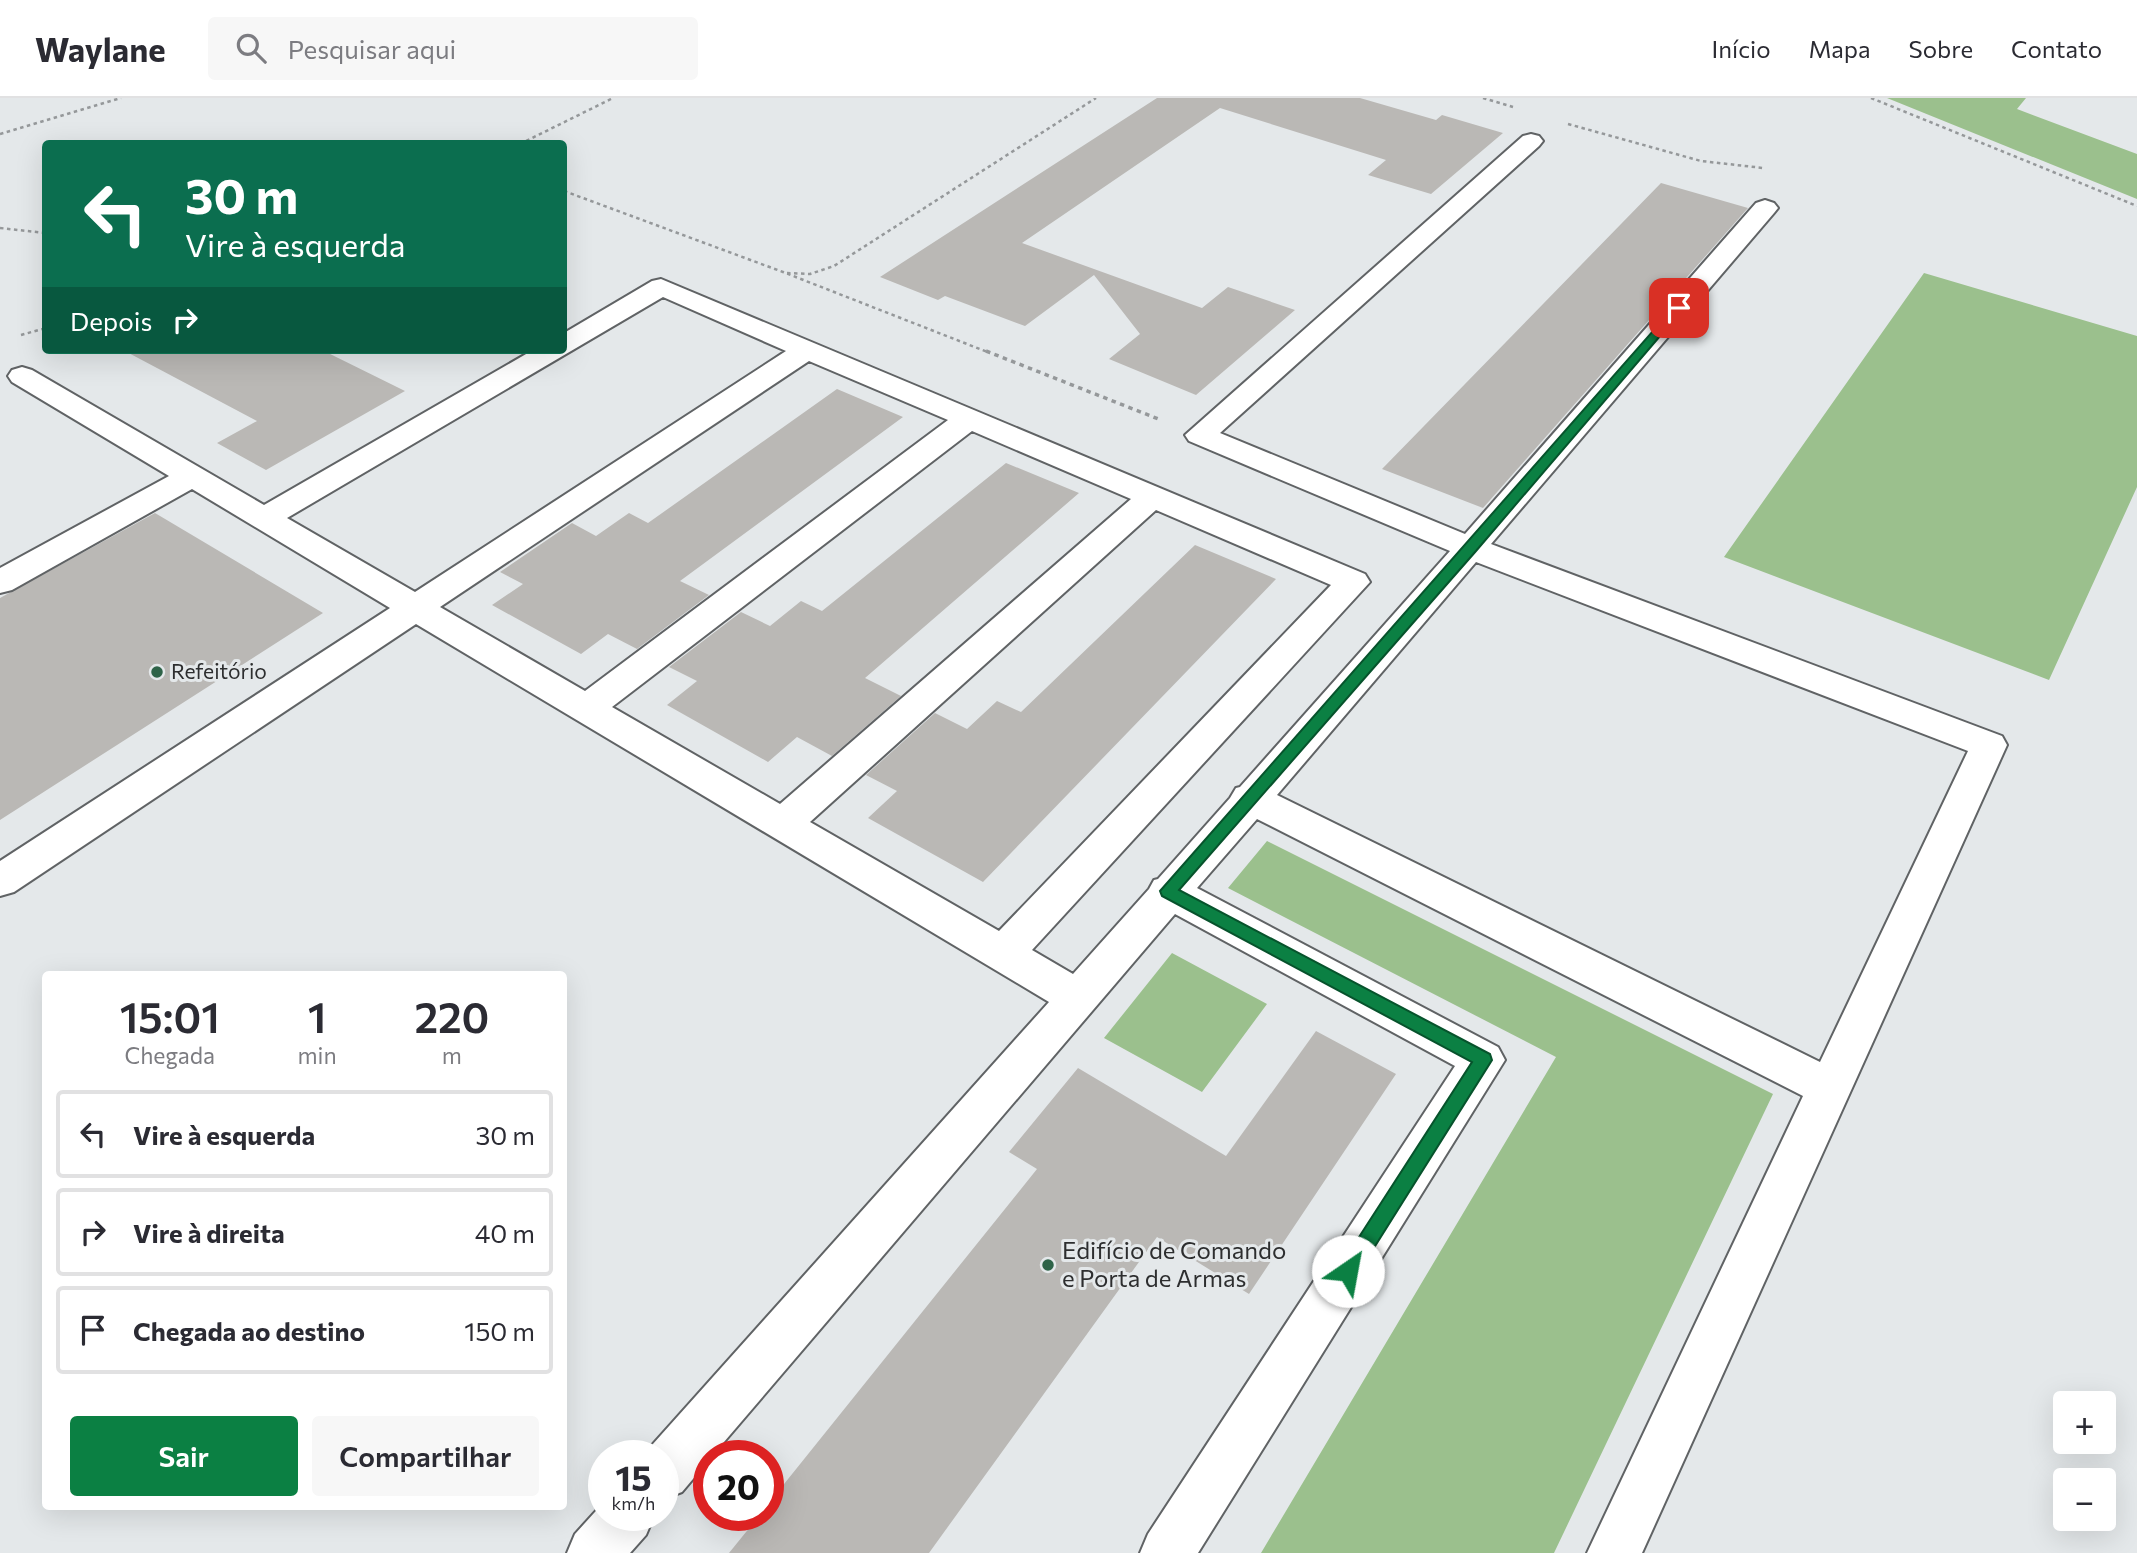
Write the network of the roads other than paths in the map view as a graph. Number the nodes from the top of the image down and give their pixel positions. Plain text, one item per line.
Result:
1 (1531, 141) dead end
2 (1765, 208) road end
3 (567, 342) edge
4 (808, 349) junction
5 (546, 354) edge
6 (23, 376) dead end
7 (970, 418) junction
8 (192, 476) junction
9 (1153, 496) junction
10 (263, 519) junction
11 (1471, 548) junction
12 (0, 582) edge
13 (415, 608) junction
14 (586, 708) junction
15 (1250, 798) junction
16 (783, 824) junction
17 (0, 881) edge
18 (1168, 891) junction
19 (1004, 953) junction
20 (1076, 997) junction
21 (1828, 1087) junction
22 (679, 1455) edge
23 (614, 1531) edge
24 (594, 1553) edge
25 (1167, 1553) edge
26 (1614, 1553) edge

1 - 11 lane
2 - 11 lane
3 - 4 lane
4 - 7 lane
4 - 13 lane
5 - 10 lane
6 - 8 lane
7 - 9 lane
7 - 14 lane
8 - 10 lane
8 - 12 lane
9 - 16 lane
9 - 19 lane
10 - 13 lane
11 - 15 lane
11 - 21 lane
13 - 14 lane
13 - 17 lane
14 - 16 lane
15 - 18 lane
15 - 21 lane
16 - 19 lane
18 - 20 lane
18 - 25 lane
19 - 20 lane
20 - 22 lane
21 - 26 lane
23 - 24 lane

